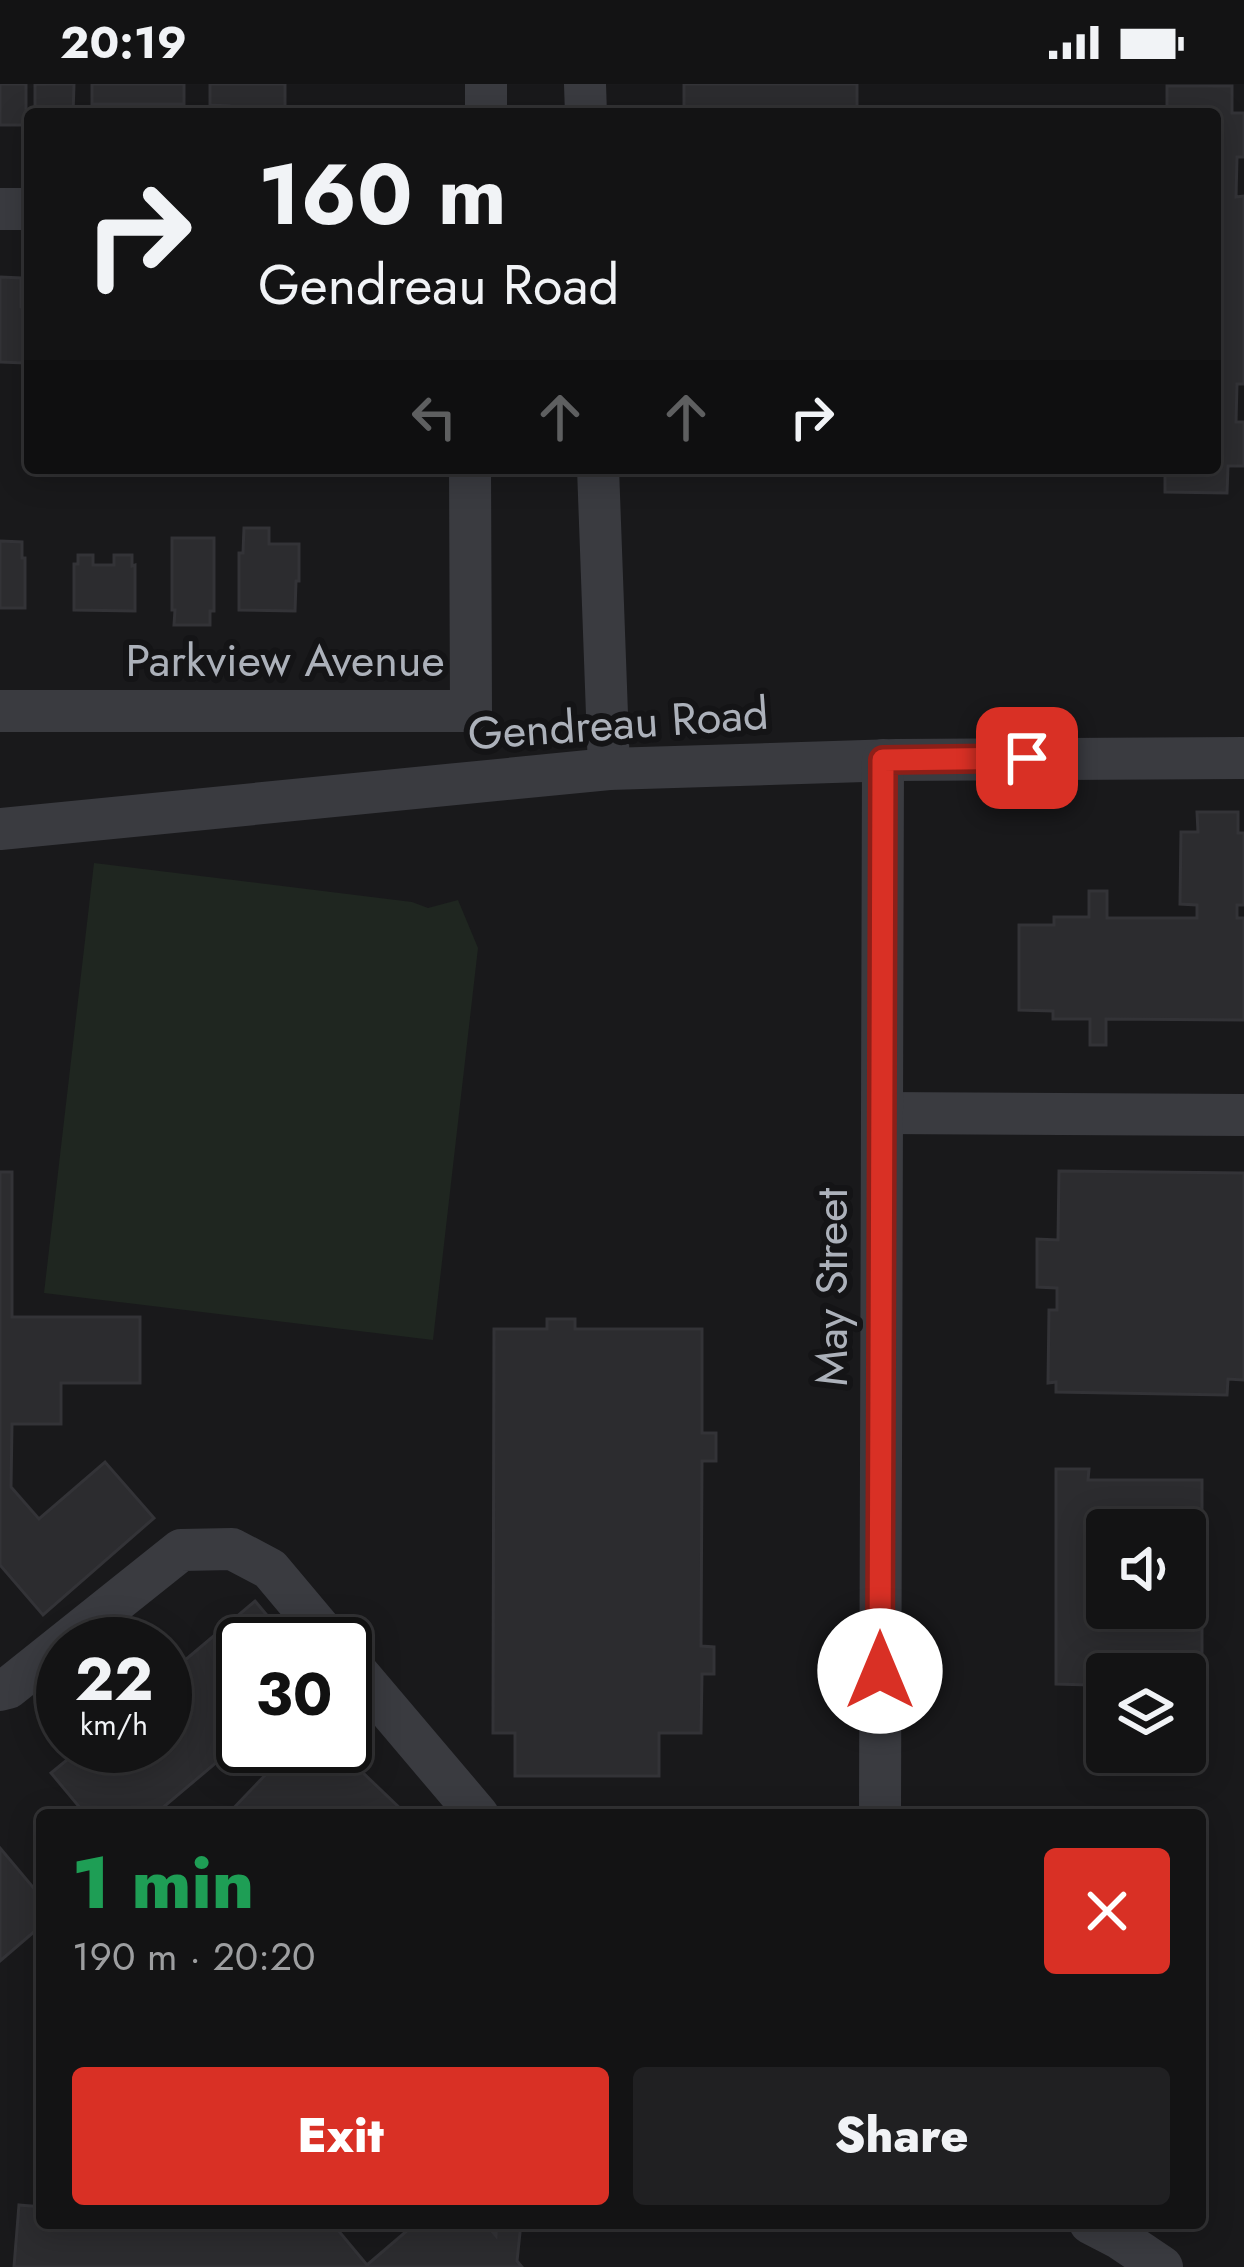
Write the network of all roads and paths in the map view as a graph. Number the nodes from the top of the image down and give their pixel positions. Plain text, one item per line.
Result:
1 (470, 474) edge
2 (598, 474) edge
3 (0, 711) edge
4 (1244, 758) edge
5 (883, 760) junction
6 (609, 769) junction
7 (0, 829) edge
8 (883, 1113) junction
9 (1244, 1115) edge
10 (310, 1617) edge
11 (0, 1690) edge
12 (372, 1690) edge
13 (473, 1809) edge
14 (880, 1809) edge
15 (1102, 2229) edge
16 (1162, 2267) edge

1 - 3 street, Parkview Avenue
2 - 6 street
4 - 5 street, Gendreau Road
5 - 6 street, Gendreau Road
5 - 8 street, May Street
6 - 7 street, Gendreau Road
8 - 9 street
8 - 14 street, May Street
10 - 11 street
12 - 13 street
15 - 16 street

